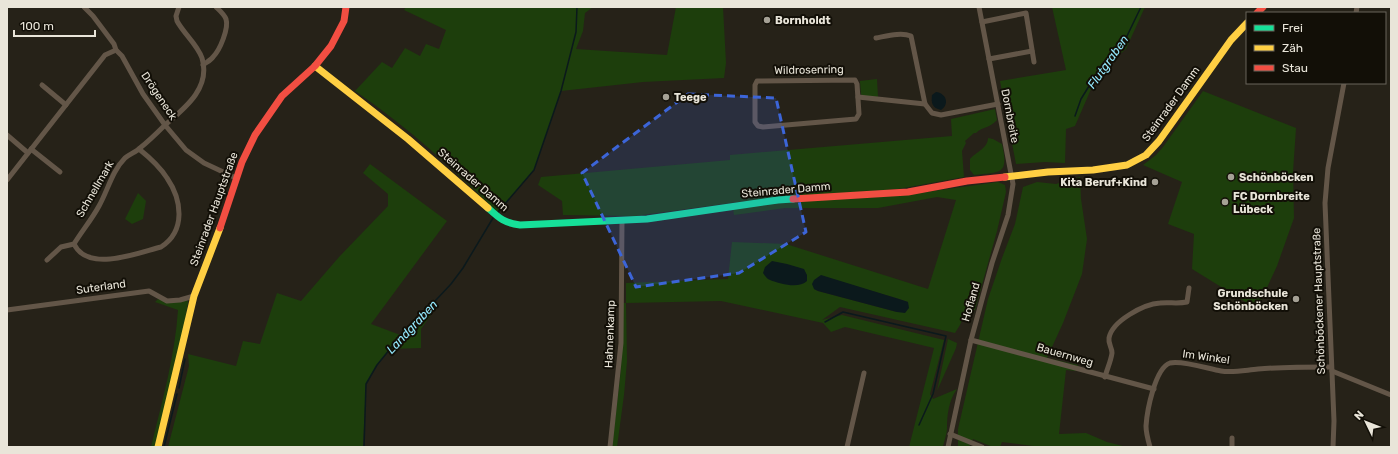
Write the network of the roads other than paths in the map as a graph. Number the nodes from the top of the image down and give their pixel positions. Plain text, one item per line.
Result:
1 (84, 7) edge
2 (179, 7) edge
3 (216, 7) edge
4 (346, 7) edge
5 (979, 7) edge
6 (982, 22) junction
7 (1246, 24) edge
8 (876, 38) dead end
9 (116, 50) junction
10 (1032, 51) junction
11 (989, 59) junction
12 (1034, 62) dead end
13 (204, 65) junction
14 (315, 66) junction
15 (1344, 84) edge
16 (42, 85) dead end
17 (858, 98) junction
18 (925, 104) junction
19 (998, 104) junction
20 (66, 105) junction
21 (166, 125) junction
22 (7, 135) edge
23 (139, 149) junction
24 (30, 151) junction
25 (60, 172) dead end
26 (1012, 177) junction
27 (236, 178) junction
28 (7, 180) edge
29 (622, 221) junction
30 (74, 244) junction
31 (47, 260) dead end
32 (1189, 288) dead end
33 (194, 296) junction
34 (7, 310) edge
35 (971, 340) junction
36 (1331, 369) junction
37 (864, 373) dead end
38 (1105, 377) junction
39 (1154, 389) junction
40 (1391, 395) edge
41 (950, 434) junction
42 (1232, 438) dead end
43 (158, 447) edge
44 (610, 447) edge
45 (847, 447) edge
46 (948, 447) edge
47 (982, 447) edge
48 (1150, 447) edge
49 (1232, 447) edge
50 (1333, 447) edge

1 - 9 street, Drögeneck
2 - 13 street
3 - 13 street
4 - 14 main road, Steinrader Hauptstraße
5 - 6 street, Dornbreite
6 - 10 street
6 - 11 street, Dornbreite
7 - 26 main road, Steinrader Damm
8 - 18 street
9 - 20 street
9 - 21 street, Drögeneck
10 - 11 street
10 - 12 street
11 - 19 street, Dornbreite
13 - 21 street, Schnellmark
14 - 27 main road, Steinrader Hauptstraße
14 - 29 main road, Steinrader Damm
15 - 36 street, Schönböckener Hauptstraße
16 - 20 street
17 - 17 street, Wildrosenring
17 - 18 street
18 - 19 street
19 - 26 street, Dornbreite
20 - 24 street
21 - 23 street, Schnellmark
21 - 27 street, Drögeneck
22 - 24 street
23 - 30 street, Schnellmark
23 - 30 street
24 - 25 street
24 - 28 street
26 - 29 main road, Steinrader Damm
26 - 35 street, Hofland
27 - 33 main road, Steinrader Hauptstraße
29 - 44 street, Hahnenkamp
30 - 31 street
32 - 38 street
33 - 34 street, Suterland
33 - 43 main road, Steinrader Hauptstraße
35 - 38 street, Bauernweg
35 - 41 street, Hofland
36 - 39 street, Im Winkel
36 - 40 street
36 - 50 street, Schönböckener Hauptstraße
37 - 45 street
38 - 39 street, Bauernweg
39 - 48 street, Im Winkel
41 - 46 street, Hofland
41 - 47 street
42 - 49 street

